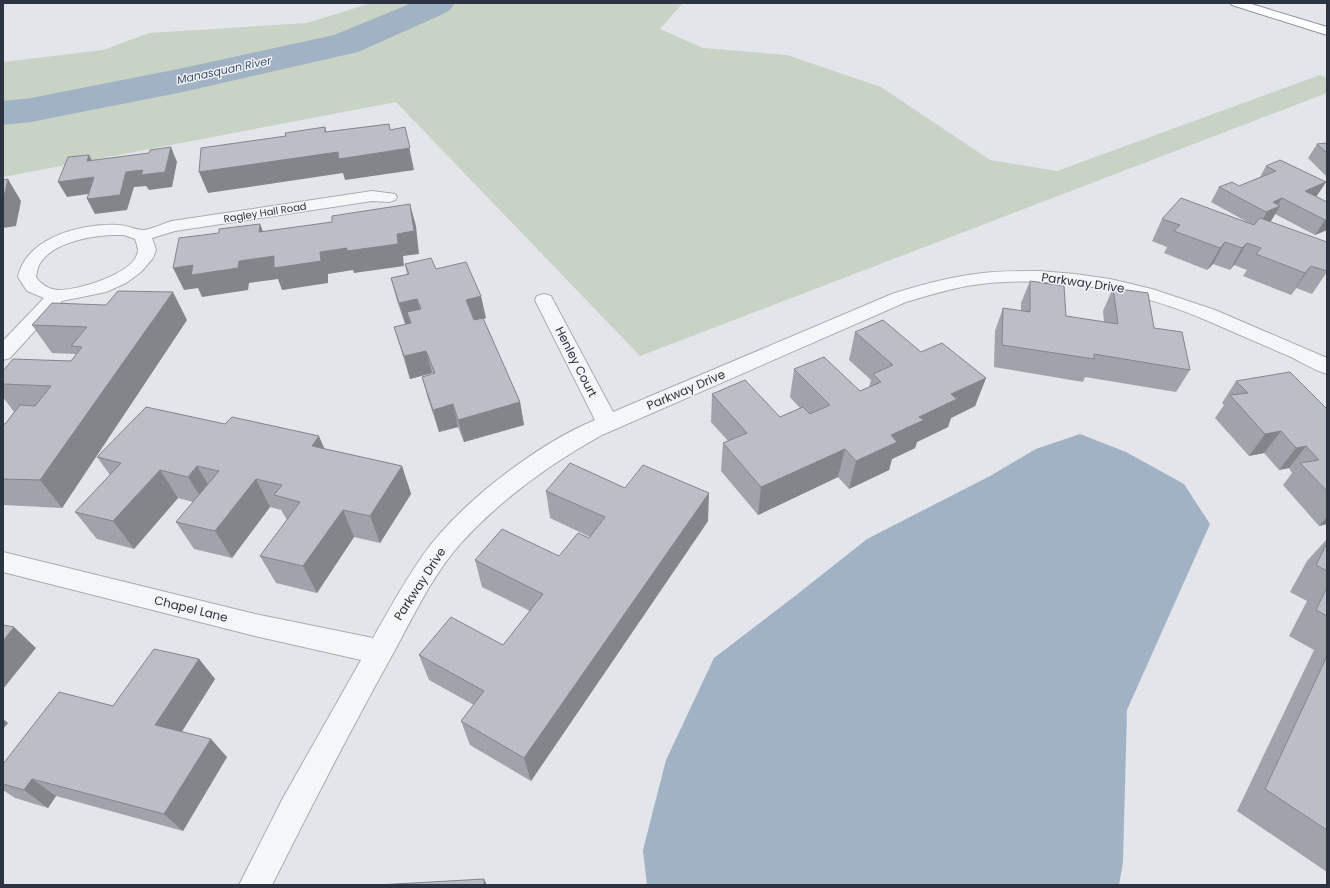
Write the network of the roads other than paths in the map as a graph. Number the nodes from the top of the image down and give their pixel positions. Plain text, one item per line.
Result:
1 (1236, 3) edge
2 (1327, 31) edge
3 (389, 197) dead end
4 (142, 236) junction
5 (56, 296) junction
6 (544, 300) dead end
7 (3, 353) edge
8 (1325, 363) edge
9 (608, 424) junction
10 (3, 562) edge
11 (380, 652) junction
12 (255, 885) edge

1 - 2 highway
3 - 4 street, Ragley Hall Road
4 - 5 street
4 - 5 street
5 - 7 street
6 - 9 street, Henley Court
8 - 9 street, Parkway Drive
9 - 11 street, Parkway Drive
10 - 11 street, Chapel Lane
11 - 12 street, Parkway Drive

